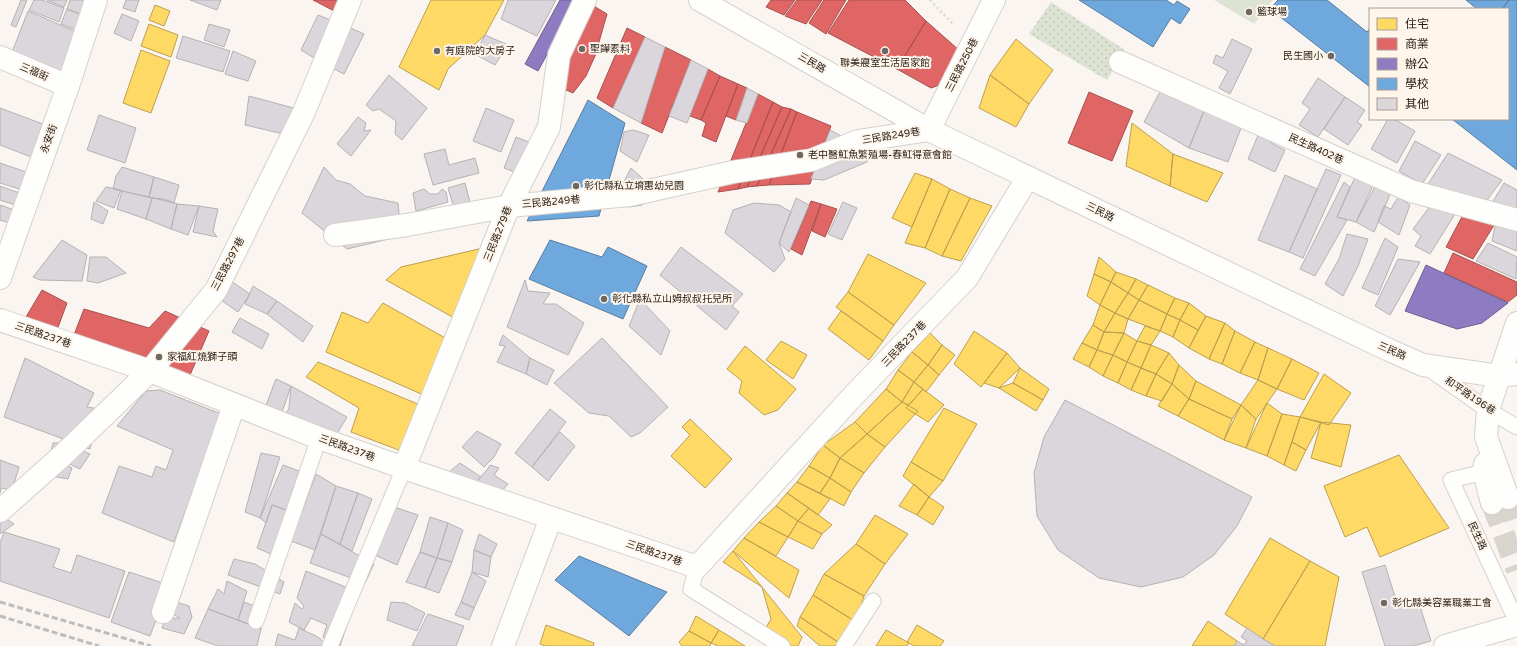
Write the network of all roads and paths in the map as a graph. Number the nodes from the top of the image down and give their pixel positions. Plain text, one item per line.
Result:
1 (96, 0) edge
2 (350, 0) edge
3 (585, 0) edge
4 (700, 0) edge
5 (930, 0) edge
6 (994, 0) edge
7 (972, 44) junction
8 (0, 57) edge
9 (1120, 62) dead end
10 (68, 86) junction
11 (929, 130) junction
12 (1028, 177) junction
13 (509, 206) junction
14 (1517, 220) edge
15 (335, 235) dead end
16 (2, 269) edge
17 (0, 320) edge
18 (1517, 323) edge
19 (1423, 365) junction
20 (150, 372) junction
21 (1508, 375) edge
22 (234, 405) junction
23 (1488, 410) junction
24 (1517, 427) edge
25 (1486, 437) junction
26 (318, 438) junction
27 (404, 468) junction
28 (1484, 472) junction
29 (0, 511) edge
30 (551, 518) junction
31 (697, 568) junction
32 (873, 601) dead end
33 (164, 612) dead end
34 (256, 621) dead end
35 (1517, 622) edge
36 (1517, 625) edge
37 (330, 646) edge
38 (503, 646) edge
39 (782, 646) edge
40 (844, 646) edge
41 (1445, 646) edge

1 - 10 street, 永安街
2 - 20 street, 三民路297巷
3 - 13 street, 三民路279巷
4 - 11 street, 三民路
5 - 7 path
6 - 7 street, 三民路250巷
7 - 11 street, 三民路250巷
8 - 10 street, 三福街
9 - 14 street, 民生路402巷
10 - 16 street, 永安街
11 - 12 street, 三民路
11 - 13 street, 三民路249巷
12 - 19 street, 三民路
12 - 31 street, 三民路237巷
13 - 15 street, 三民路249巷
13 - 27 street, 三民路279巷
17 - 20 street, 三民路237巷
18 - 21 street
19 - 21 street, 三民路
19 - 23 lane, 和平路196巷
20 - 22 street, 三民路237巷
20 - 29 street, 三民路297巷
21 - 23 street
22 - 26 street, 三民路237巷
22 - 33 street
23 - 24 lane, 和平路196巷
23 - 25 street
25 - 28 street
25 - 28 street
26 - 27 street, 三民路237巷
26 - 34 lane
27 - 30 street, 三民路237巷
27 - 37 lane
28 - 35 lane, 民生路
30 - 31 street, 三民路237巷
30 - 38 street
31 - 39 lane, 三民路237巷
32 - 40 lane
36 - 41 street

